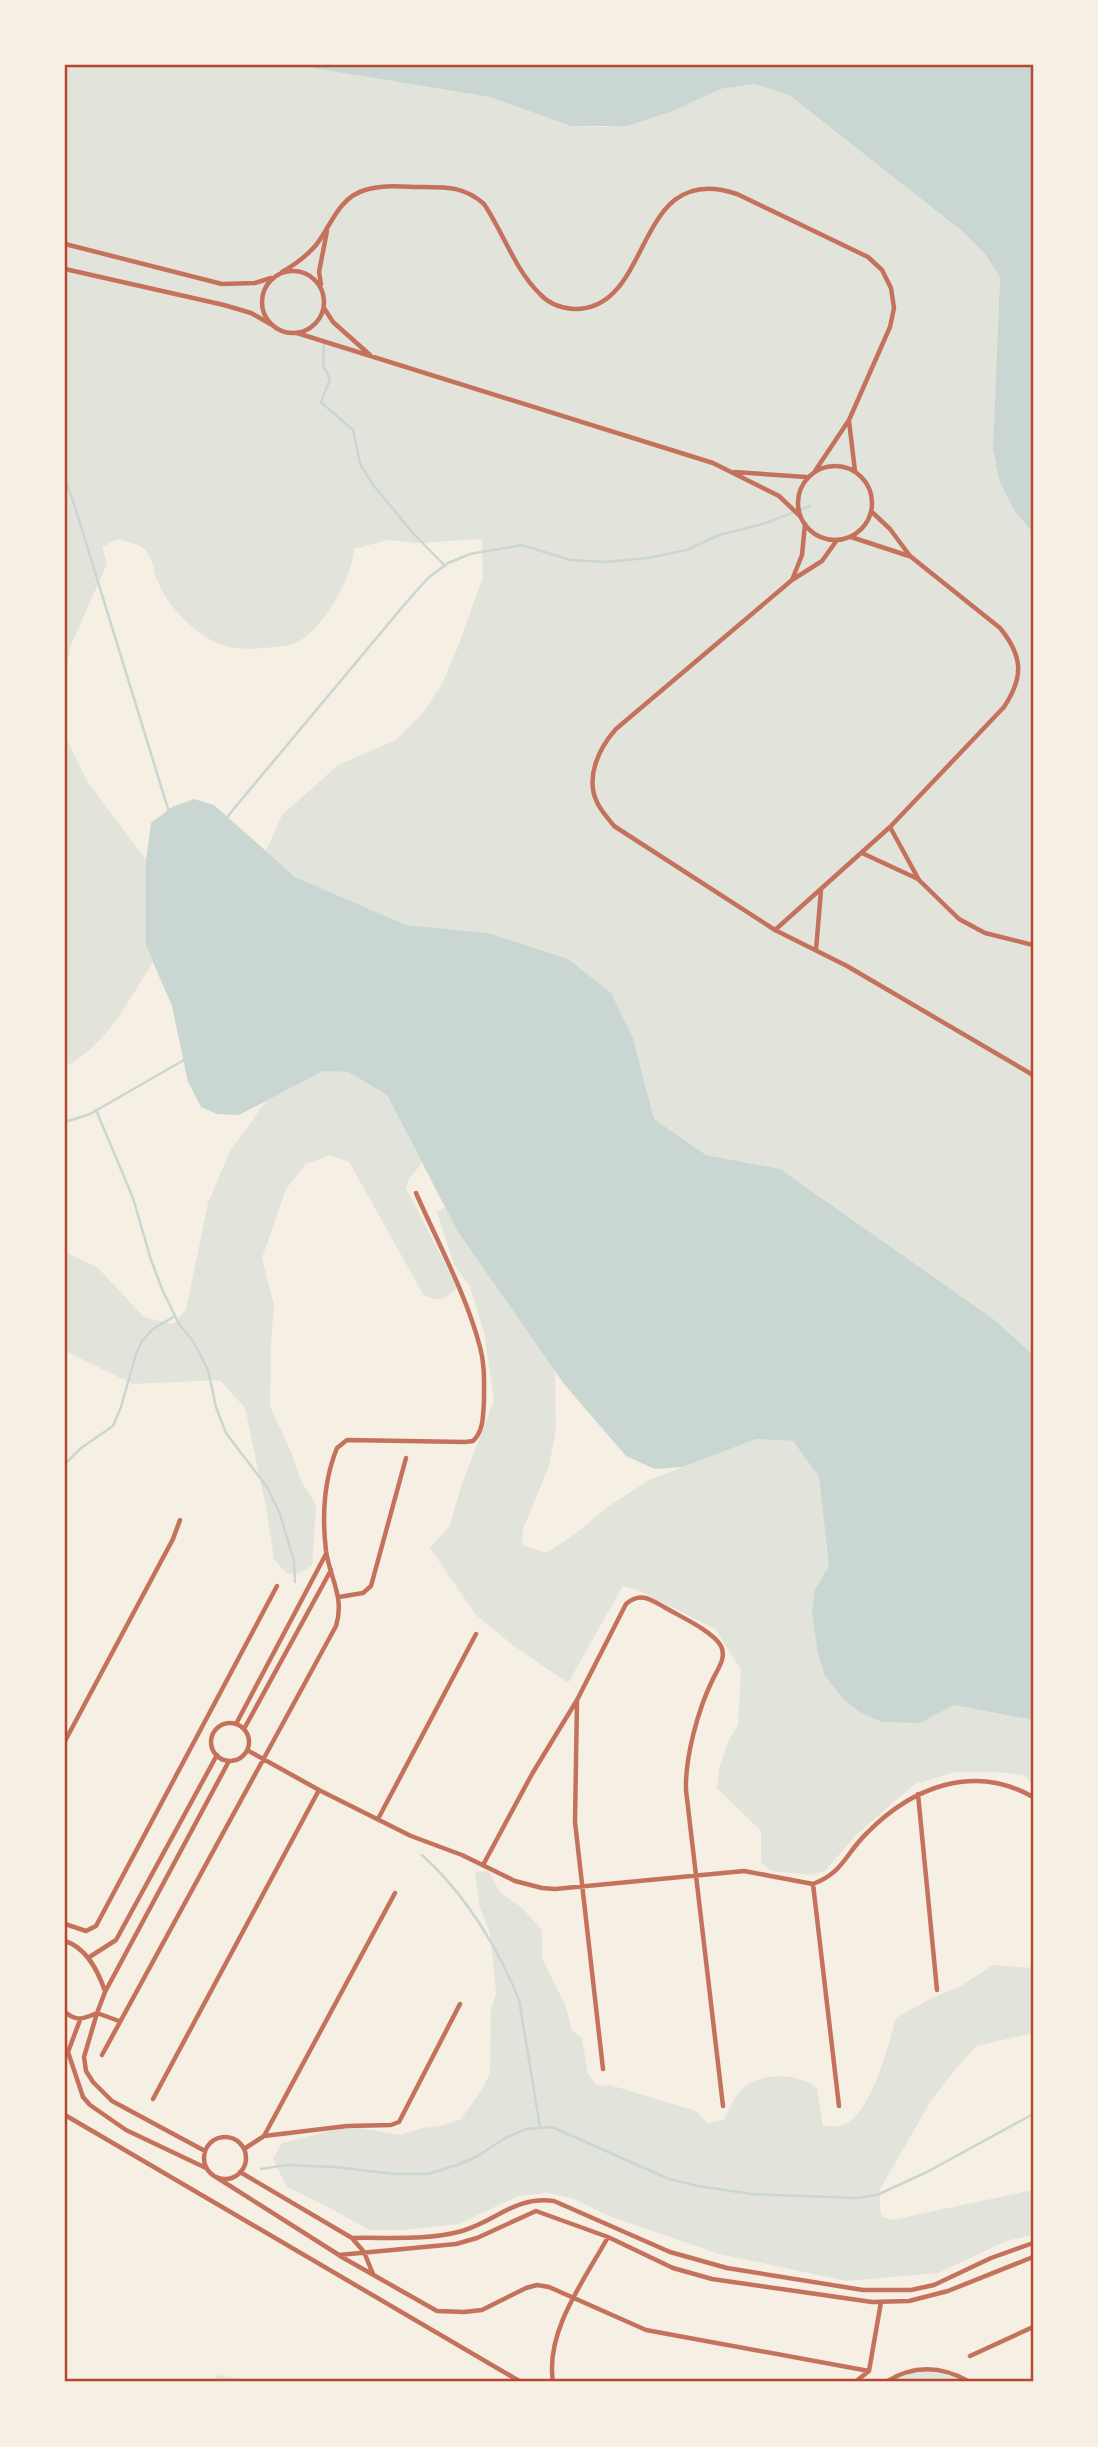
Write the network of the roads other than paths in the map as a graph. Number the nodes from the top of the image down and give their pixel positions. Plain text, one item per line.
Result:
1 (328, 227) junction
2 (65, 244) edge
3 (65, 270) edge
4 (282, 272) junction
5 (271, 278) junction
6 (323, 295) junction
7 (324, 308) junction
8 (272, 325) junction
9 (296, 333) junction
10 (373, 358) junction
11 (849, 420) junction
12 (732, 471) junction
13 (816, 471) junction
14 (855, 471) junction
15 (806, 477) junction
16 (872, 512) junction
17 (800, 516) junction
18 (805, 524) junction
19 (851, 537) junction
20 (837, 540) junction
21 (910, 556) junction
22 (792, 580) junction
23 (890, 827) junction
24 (862, 853) junction
25 (919, 880) junction
26 (821, 890) junction
27 (775, 930) junction
28 (1033, 946) edge
29 (816, 950) junction
30 (1033, 1075) edge
31 (416, 1193) dead end
32 (406, 1458) dead end
33 (180, 1520) dead end
34 (327, 1553) junction
35 (331, 1569) junction
36 (277, 1586) dead end
37 (339, 1597) junction
38 (477, 1634) dead end
39 (577, 1700) junction
40 (236, 1724) junction
41 (203, 1726) junction
42 (244, 1729) junction
43 (215, 1731) junction
44 (65, 1741) edge
45 (247, 1750) junction
46 (217, 1755) junction
47 (262, 1760) junction
48 (229, 1761) junction
49 (319, 1790) junction
50 (918, 1794) junction
51 (1033, 1797) edge
52 (378, 1819) junction
53 (483, 1865) junction
54 (696, 1876) junction
55 (813, 1884) junction
56 (581, 1887) junction
57 (396, 1893) dead end
58 (65, 1924) edge
59 (65, 1941) edge
60 (88, 1958) junction
61 (937, 1990) dead end
62 (105, 1992) junction
63 (460, 2004) dead end
64 (65, 2012) edge
65 (97, 2013) junction
66 (80, 2020) junction
67 (119, 2021) junction
68 (102, 2055) dead end
69 (603, 2069) dead end
70 (153, 2099) dead end
71 (723, 2106) dead end
72 (839, 2106) dead end
73 (65, 2115) edge
74 (264, 2136) junction
75 (244, 2149) junction
76 (205, 2151) junction
77 (206, 2168) junction
78 (240, 2172) junction
79 (216, 2177) junction
80 (608, 2237) junction
81 (352, 2238) junction
82 (1033, 2242) edge
83 (364, 2252) junction
84 (339, 2255) junction
85 (1033, 2256) edge
86 (373, 2275) junction
87 (574, 2299) junction
88 (881, 2302) junction
89 (1033, 2327) edge
90 (970, 2356) dead end
91 (869, 2371) junction
92 (521, 2382) edge
93 (553, 2382) edge
94 (855, 2382) edge
95 (886, 2382) edge
96 (970, 2382) edge

1 - 4 street
1 - 6 street
1 - 11 street
2 - 5 street
3 - 8 street
4 - 5 street
4 - 6 street
5 - 8 street
6 - 7 street
7 - 9 street
7 - 10 street
8 - 9 street
9 - 10 street
10 - 12 street
11 - 13 street
11 - 14 street
12 - 15 street
12 - 17 street
13 - 14 street
13 - 15 street
14 - 16 street
15 - 17 street
16 - 19 street
16 - 21 street
17 - 18 street
18 - 20 street
18 - 22 street
19 - 20 street
19 - 21 street
20 - 22 street
21 - 23 street
22 - 27 street
23 - 24 street
23 - 25 street
24 - 25 street
24 - 26 street
25 - 28 street
26 - 27 street
26 - 29 street
27 - 29 street
29 - 30 street
31 - 34 street
32 - 37 street
33 - 44 street
34 - 35 street
34 - 40 street
35 - 37 street
35 - 42 street
36 - 41 street
37 - 47 street
38 - 52 street
39 - 53 street
39 - 54 street
39 - 56 street
40 - 42 street
40 - 43 street
41 - 43 street
41 - 58 street
42 - 45 street
43 - 46 street
45 - 47 street
45 - 48 street
46 - 48 street
46 - 60 street
47 - 49 street
47 - 67 street
48 - 62 street
49 - 52 street
49 - 70 street
50 - 51 street
50 - 55 street
50 - 61 street
52 - 53 street
53 - 56 street
54 - 55 street
54 - 56 street
54 - 71 street
55 - 72 street
56 - 69 street
57 - 74 street
59 - 60 street
60 - 62 street
62 - 65 street
63 - 74 street
64 - 66 street
65 - 66 street
65 - 67 street
65 - 76 street
66 - 77 street
67 - 68 street
73 - 92 street
74 - 75 street
75 - 76 street
75 - 78 street
76 - 77 street
77 - 79 street
78 - 79 street
78 - 81 street
79 - 84 street
80 - 83 street
80 - 87 street
80 - 88 street
81 - 82 street
81 - 83 street
83 - 84 street
83 - 86 street
84 - 86 street
85 - 88 street
86 - 87 street
87 - 91 street
87 - 93 street
88 - 91 street
89 - 90 street
91 - 94 street
95 - 96 street

